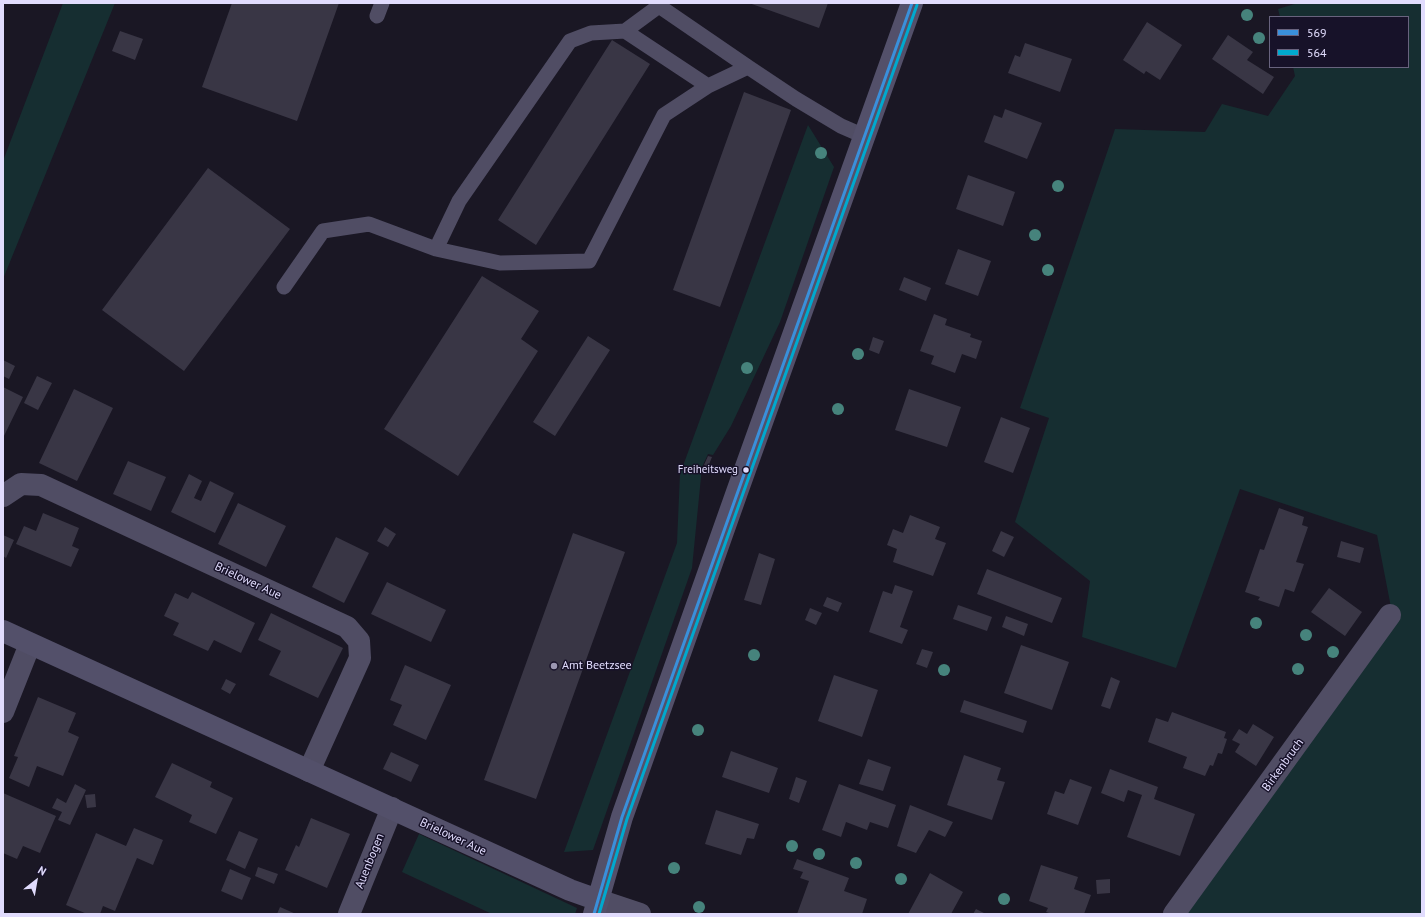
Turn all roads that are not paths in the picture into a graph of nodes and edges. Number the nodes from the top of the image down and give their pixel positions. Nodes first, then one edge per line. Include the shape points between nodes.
1 (912, 3) edge
2 (658, 4) edge
3 (626, 31) junction
4 (748, 67) junction
5 (708, 86) junction
6 (864, 136) junction
7 (436, 249) junction
8 (284, 287) dead end
9 (3, 496) edge
10 (1390, 616) dead end
11 (3, 631) edge
12 (30, 644) junction
13 (3, 712) edge
14 (309, 771) junction
15 (392, 808) junction
16 (596, 907) edge
17 (349, 914) edge
18 (640, 914) edge
19 (1174, 914) edge

1 - 6 main road
2 - 3 lane
2 - 4 lane
3 - 5 lane
3 - 7 lane via 591,33 570,42 459,201
4 - 5 lane
4 - 6 lane via 841,126
5 - 7 lane via 664,115 589,261 500,263
6 - 16 main road via 622,817
7 - 8 lane via 369,224 323,230
9 - 14 street, Brielower Aue via 20,484 41,485 347,627 359,641 360,658
10 - 19 street, Birkenbruch
11 - 12 main road, Brielower Aue
12 - 13 street
12 - 14 main road, Brielower Aue
14 - 15 main road, Brielower Aue
15 - 16 main road, Brielower Aue via 570,890
15 - 17 street, Auenbogen
16 - 18 street

